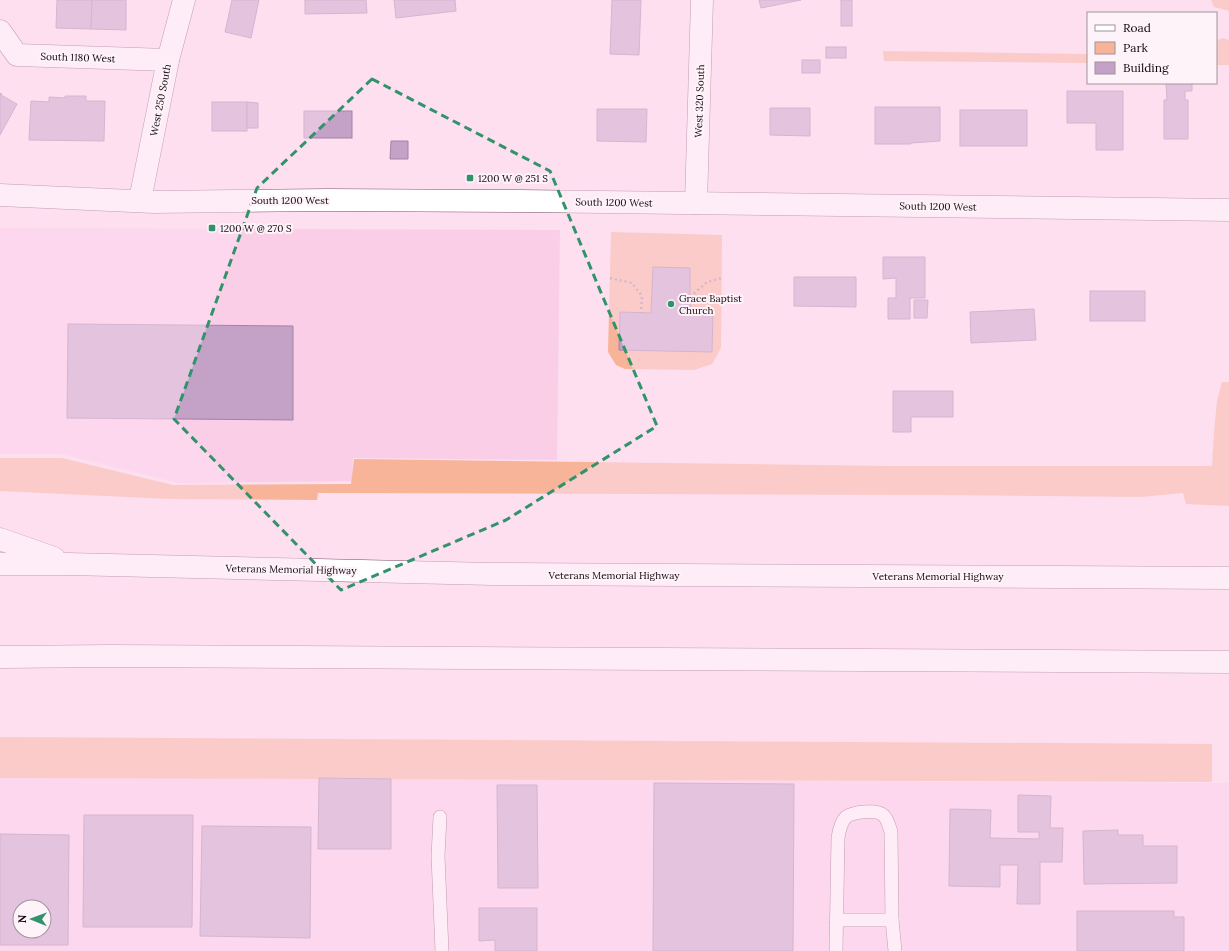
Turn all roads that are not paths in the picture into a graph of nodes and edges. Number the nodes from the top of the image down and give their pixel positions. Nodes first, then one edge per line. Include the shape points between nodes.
1 (184, 0) edge
2 (702, 0) edge
3 (0, 32) edge
4 (168, 60) junction
5 (0, 195) edge
6 (140, 200) junction
7 (696, 203) junction
8 (1229, 210) edge
9 (0, 539) edge
10 (0, 564) edge
11 (68, 564) junction
12 (1229, 578) edge
13 (110, 656) junction
14 (0, 657) edge
15 (1229, 662) edge
16 (0, 670) edge
17 (440, 817) dead end
18 (836, 920) junction
19 (892, 920) junction
20 (442, 951) edge
21 (836, 951) edge
22 (895, 951) edge

1 - 4 main road, West 250 South
2 - 7 main road, West 320 South
3 - 4 main road, South 1180 West via 17,55
4 - 6 main road, West 250 South
5 - 6 main road, South 1200 West
6 - 7 main road, South 1200 West
7 - 8 main road, South 1200 West
9 - 11 main road
10 - 11 main road, Veterans Memorial Highway
11 - 12 main road, Veterans Memorial Highway via 492,574
13 - 14 main road
13 - 15 main road
13 - 16 main road
17 - 20 lane via 438,856
18 - 19 lane
18 - 19 lane via 840,828 846,818 856,813 877,811 888,821 891,832
18 - 21 lane
19 - 22 lane

